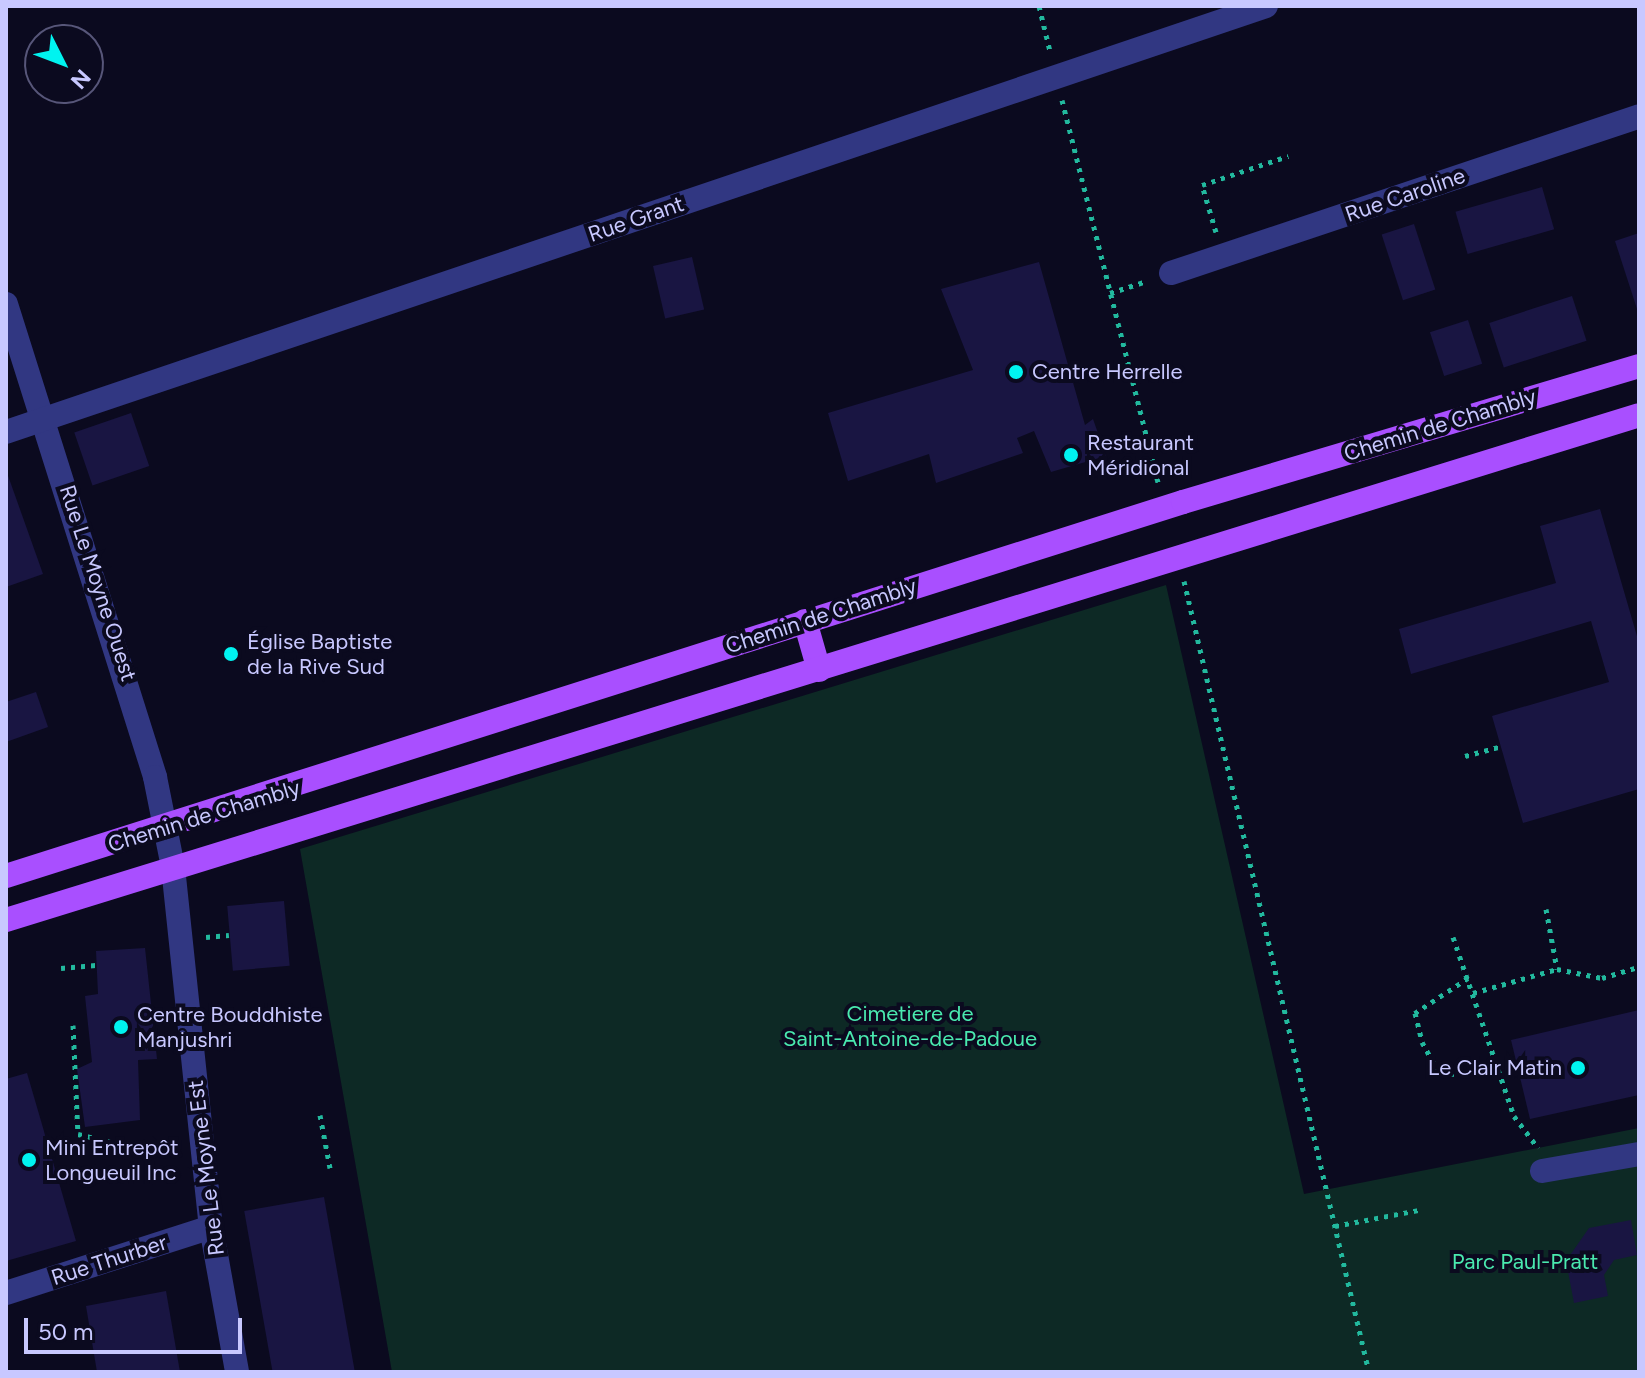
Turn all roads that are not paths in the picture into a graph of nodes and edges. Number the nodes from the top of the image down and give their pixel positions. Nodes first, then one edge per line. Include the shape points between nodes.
1 (1266, 6) edge
2 (1639, 116) edge
3 (1171, 273) road end
4 (6, 304) edge
5 (1639, 366) edge
6 (1639, 415) edge
7 (44, 419) junction
8 (6, 432) edge
9 (805, 621) junction
10 (819, 670) junction
11 (165, 828) junction
12 (173, 867) junction
13 (6, 876) edge
14 (6, 920) edge
15 (1639, 1154) edge
16 (1547, 1170) road end
17 (211, 1227) junction
18 (6, 1293) edge
19 (237, 1372) edge

1 - 7 street, Rue Grant
2 - 3 street, Rue Caroline
4 - 7 street, Rue Le Moyne Ouest
5 - 9 main road, Chemin de Chambly
6 - 10 main road, Chemin de Chambly
7 - 8 street, Rue Grant
7 - 11 street, Rue Le Moyne Ouest via 137,703
9 - 10 main road
9 - 11 main road, Chemin de Chambly
10 - 12 main road, Chemin de Chambly
11 - 12 street, Rue Le Moyne Ouest
11 - 13 main road, Chemin de Chambly
12 - 14 main road, Chemin de Chambly
12 - 17 street, Rue Le Moyne Est
15 - 16 street
17 - 18 street, Rue Thurber
17 - 19 street, Rue Le Moyne Est

